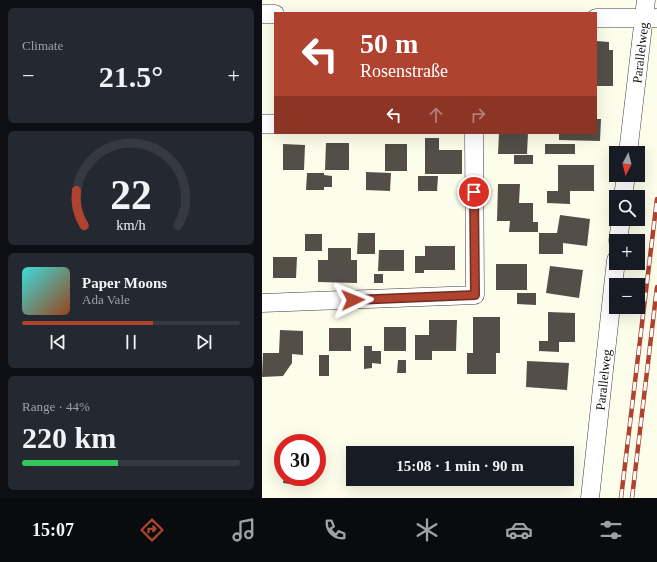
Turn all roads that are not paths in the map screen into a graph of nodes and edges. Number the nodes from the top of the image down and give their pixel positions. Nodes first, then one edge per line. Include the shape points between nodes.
1 (648, 12) edge
2 (262, 14) edge
3 (274, 14) edge
4 (597, 18) edge
5 (262, 124) edge
6 (274, 124) edge
7 (474, 134) edge
8 (629, 146) edge
9 (615, 270) edge
10 (262, 303) edge
11 (590, 498) edge

1 - 4 street
1 - 8 street, Parallelweg
2 - 3 street
5 - 6 street
7 - 10 street via 475,295
9 - 11 street, Parallelweg

